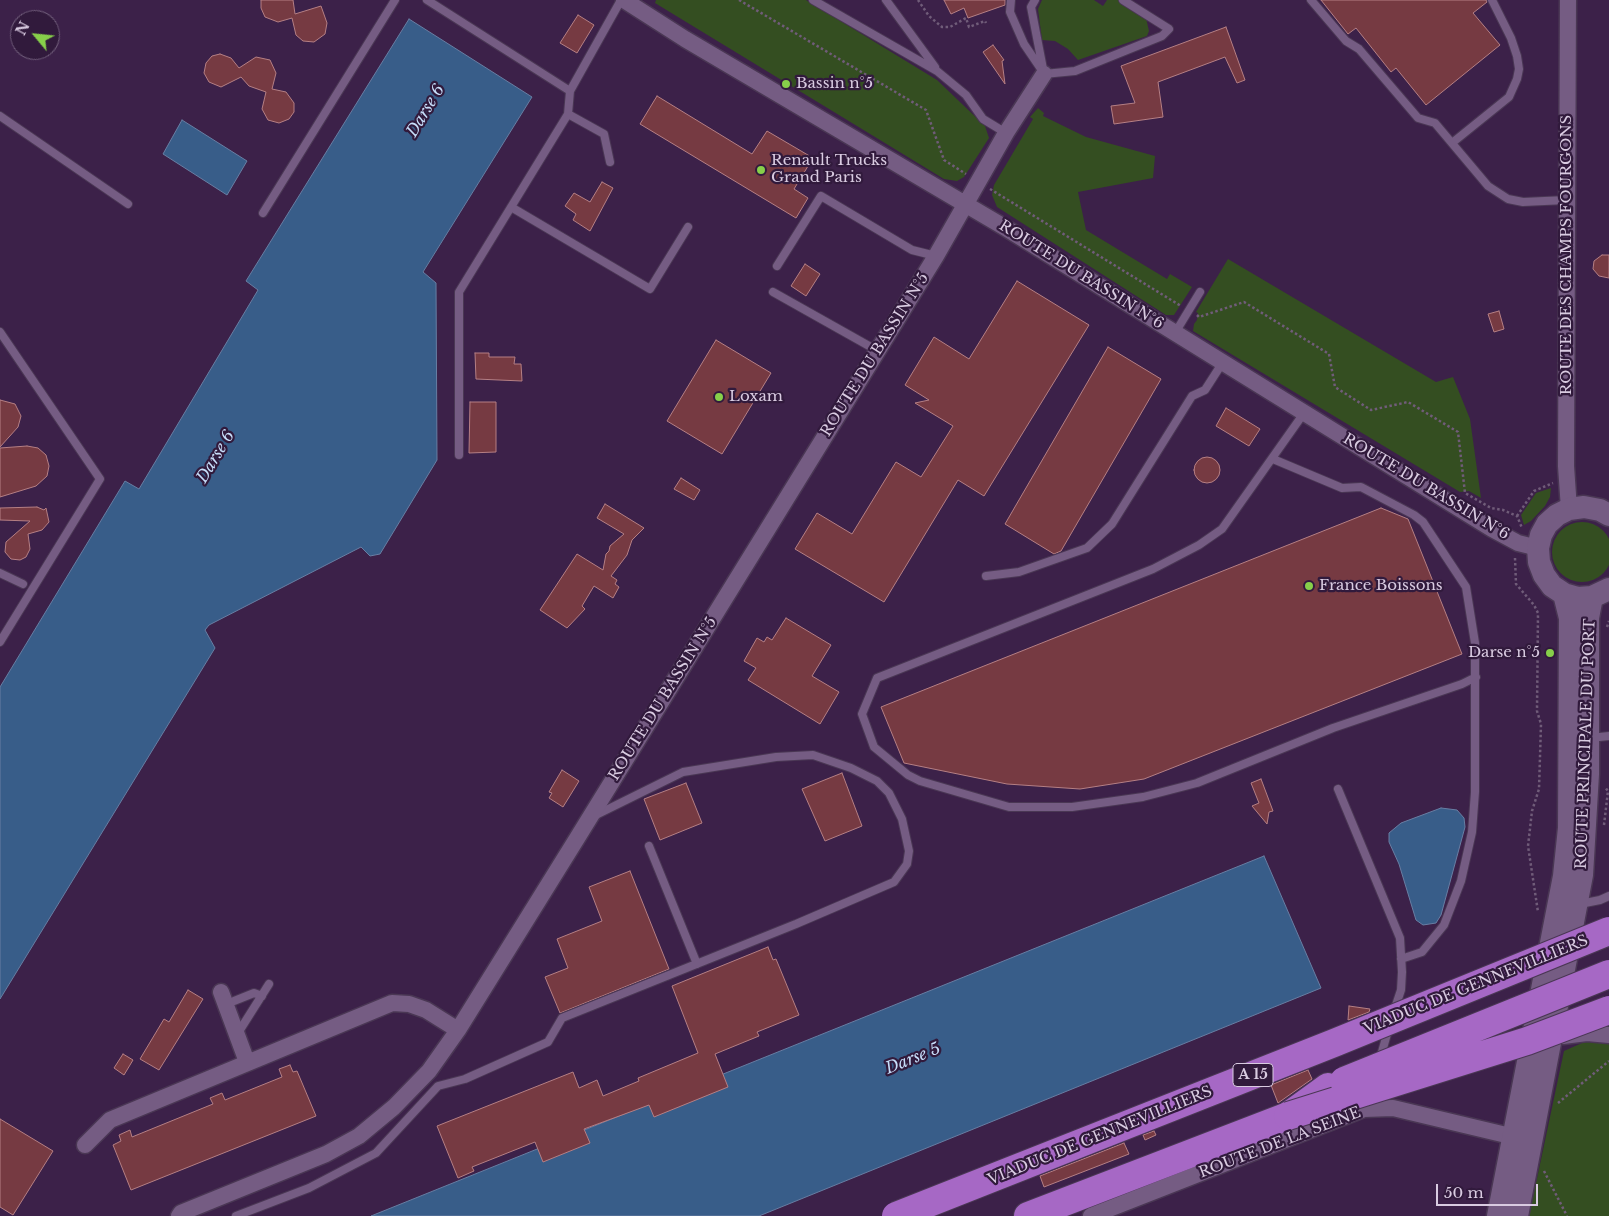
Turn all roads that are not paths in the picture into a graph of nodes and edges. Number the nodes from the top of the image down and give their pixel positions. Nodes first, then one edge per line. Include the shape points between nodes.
1 (394, 0) edge
2 (427, 0) edge
3 (623, 0) edge
4 (813, 0) edge
5 (886, 0) edge
6 (1011, 0) edge
7 (1035, 0) edge
8 (1124, 0) edge
9 (1311, 0) edge
10 (1492, 0) edge
11 (1568, 0) edge
12 (937, 71) junction
13 (1044, 74) junction
14 (570, 90) junction
15 (568, 114) junction
16 (0, 116) edge
17 (1006, 133) junction
18 (1452, 143) junction
19 (610, 162) dead end
20 (1566, 200) junction
21 (128, 204) dead end
22 (964, 204) junction
23 (511, 207) junction
24 (263, 213) dead end
25 (688, 227) dead end
26 (936, 256) junction
27 (777, 266) dead end
28 (773, 292) dead end
29 (1200, 292) dead end
30 (0, 332) edge
31 (1175, 333) junction
32 (878, 351) junction
33 (1223, 362) junction
34 (1304, 412) junction
35 (459, 454) dead end
36 (1273, 459) junction
37 (1568, 500) junction
38 (1609, 516) edge
39 (1538, 548) junction
40 (0, 572) edge
41 (986, 576) dead end
42 (23, 584) dead end
43 (1600, 593) edge
44 (1564, 594) junction
45 (0, 642) edge
46 (1476, 677) junction
47 (1598, 737) edge
48 (1338, 789) dead end
49 (589, 818) junction
50 (649, 846) dead end
51 (1609, 896) edge
52 (1578, 904) junction
53 (1609, 931) edge
54 (1401, 960) junction
55 (697, 964) junction
56 (1609, 974) edge
57 (269, 984) dead end
58 (262, 996) junction
59 (228, 997) joint
60 (1609, 1010) edge
61 (458, 1030) junction
62 (237, 1035) junction
63 (1609, 1035) edge
64 (1551, 1038) junction
65 (247, 1062) junction
66 (1364, 1109) junction
67 (1288, 1116) junction
68 (1523, 1139) junction
69 (85, 1145) dead end
70 (179, 1216) edge
71 (236, 1216) edge
72 (896, 1216) edge
73 (1028, 1216) edge
74 (1091, 1216) edge
75 (1498, 1216) edge
76 (1517, 1216) edge

1 - 24 lane
2 - 14 lane
3 - 14 lane
3 - 22 street, ROUTE DU BASSIN N°6
4 - 12 lane
5 - 12 lane
6 - 13 lane via 1010,12 1024,44
7 - 13 lane via 1031,7
8 - 13 lane via 1169,29 1162,36 1074,71
9 - 18 lane via 1346,41 1359,48 1418,118 1436,122
10 - 18 lane via 1517,56 1517,79 1508,97
11 - 20 street, ROUTE DES CHAMPS FOURGONS
12 - 17 lane via 966,95 983,119
13 - 17 street, ROUTE DU BASSIN N°5
14 - 15 lane
15 - 19 lane via 604,134
15 - 23 lane
16 - 21 lane
17 - 22 street, ROUTE DU BASSIN N°5
18 - 20 lane via 1480,179 1508,198 1524,202
20 - 37 street, ROUTE DES CHAMPS FOURGONS
22 - 26 street, ROUTE DU BASSIN N°5
22 - 31 street, ROUTE DU BASSIN N°6
23 - 25 lane via 650,289
23 - 35 lane via 459,292
26 - 27 lane via 912,250 821,196
26 - 32 street, ROUTE DU BASSIN N°5
28 - 32 lane
29 - 31 lane
30 - 45 lane via 100,479
31 - 33 street, ROUTE DU BASSIN N°6
32 - 49 street, ROUTE DU BASSIN N°5
33 - 34 street, ROUTE DU BASSIN N°6
33 - 41 lane via 1205,390 1192,396 1112,524 1087,548 1019,572
34 - 36 lane
34 - 39 street, ROUTE DU BASSIN N°6 via 1492,529 1518,543
36 - 46 lane via 1342,488 1361,487 1423,522 1466,587 1475,643
36 - 46 lane via 1222,529 1199,545 1153,569 877,678 862,714 874,747 920,781 1009,807 1072,807 1143,797 1197,782 1332,728
37 - 38 main road
37 - 39 main road via 1547,524
39 - 44 main road via 1538,562 1544,575
40 - 42 lane
43 - 44 main road via 1578,598
43 - 47 main road, ROUTE PRINCIPALE DU PORT via 1588,618
44 - 68 main road, ROUTE PRINCIPALE DU PORT via 1570,618 1569,819 1564,876
46 - 54 lane via 1475,792 1472,832 1461,881 1437,936 1422,952
47 - 52 main road, ROUTE PRINCIPALE DU PORT
48 - 54 lane via 1400,938
49 - 55 lane via 683,772 776,757 813,755 877,781 889,793 902,818 909,851 907,864 894,882
49 - 61 street, ROUTE DU BASSIN N°5
50 - 55 lane
51 - 52 lane
52 - 64 main road, ROUTE PRINCIPALE DU PORT
53 - 72 highway, VIADUC DE GENNEVILLIERS / A 15, bridge via 1334,1044
54 - 66 lane via 1401,990
55 - 71 lane via 562,1018 548,1042 465,1079 438,1086 376,1154 309,1188
56 - 67 highway, bridge via 1328,1087
57 - 58 lane
58 - 59 lane via 254,993
58 - 62 lane
59 - 62 street
60 - 67 highway, bridge via 1527,1041
61 - 65 street via 426,1010 392,1003
61 - 70 street, ROUTE DU BASSIN N°5 via 429,1071 394,1107 359,1136 326,1154
62 - 65 street
63 - 64 street
64 - 68 main road, ROUTE PRINCIPALE DU PORT
65 - 69 street via 110,1120
66 - 68 street, ROUTE DE LA SEINE via 1393,1108
66 - 74 street, ROUTE DE LA SEINE
67 - 73 highway
68 - 75 main road, ROUTE PRINCIPALE DU PORT
68 - 76 main road, ROUTE PRINCIPALE DU PORT

